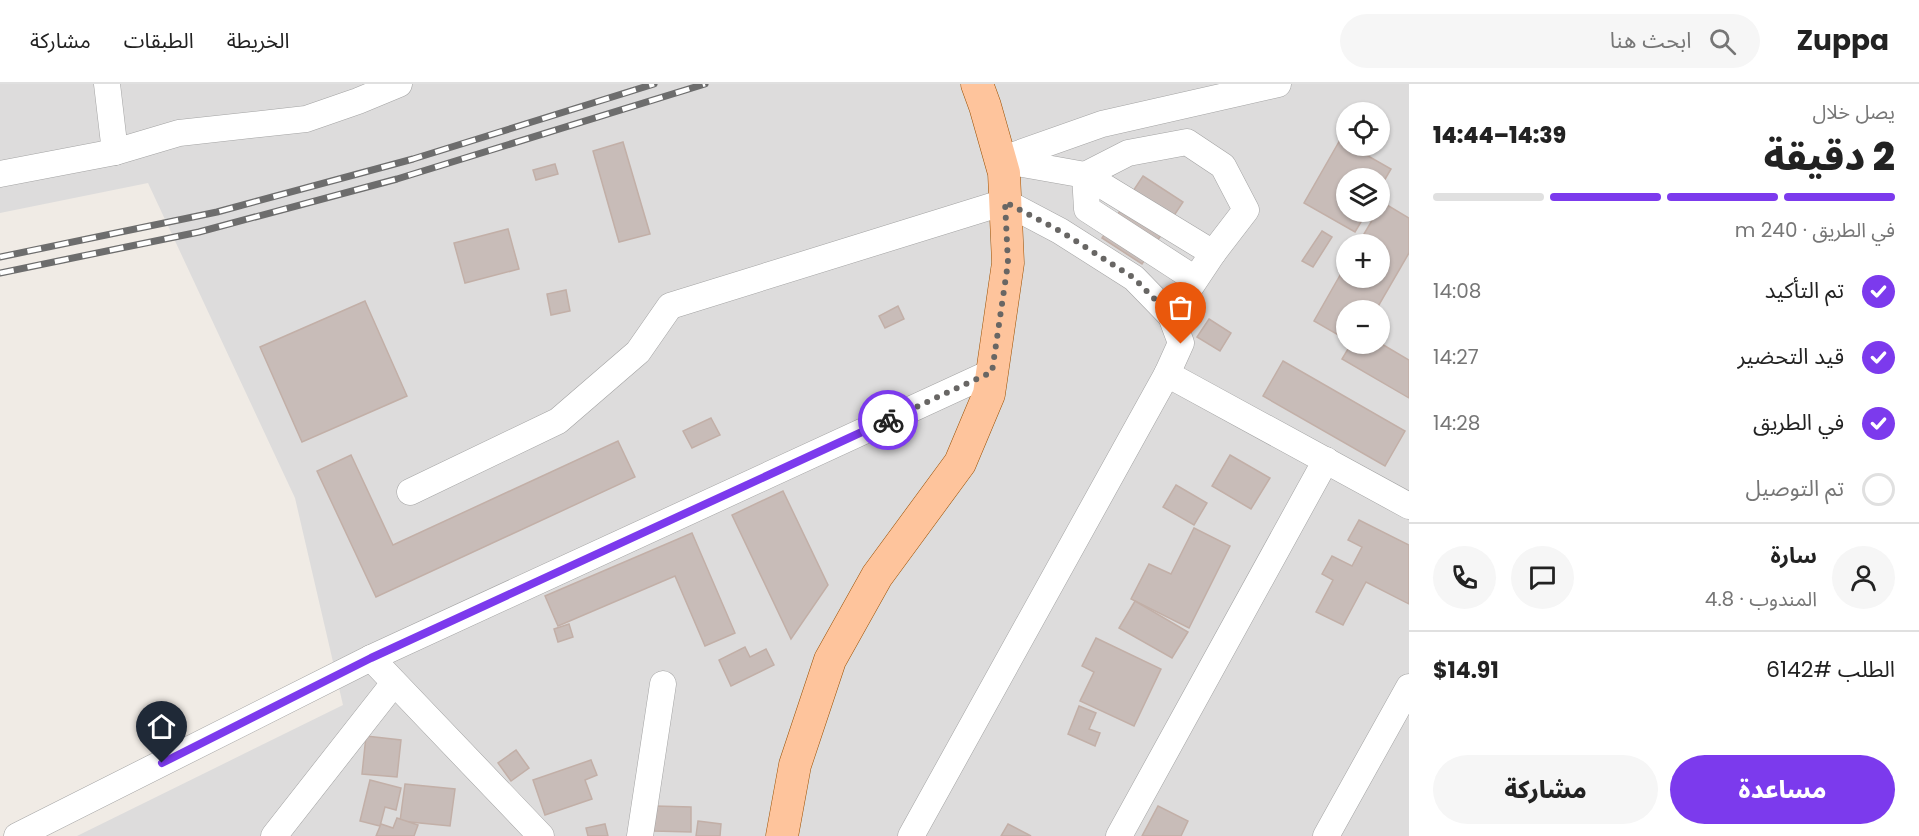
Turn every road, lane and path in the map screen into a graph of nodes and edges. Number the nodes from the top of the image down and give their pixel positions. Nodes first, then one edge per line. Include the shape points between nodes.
1 (106, 84) edge
2 (399, 84) edge
3 (977, 84) edge
4 (1278, 84) edge
5 (115, 152) junction
6 (1000, 160) junction
7 (0, 174) edge
8 (1086, 175) junction
9 (1005, 202) junction
10 (1213, 253) junction
11 (1195, 279) junction
12 (1171, 316) junction
13 (992, 372) junction
14 (1167, 374) junction
15 (1326, 460) junction
16 (410, 492) dead end
17 (1409, 506) edge
18 (371, 658) junction
19 (394, 682) junction
20 (663, 684) dead end
21 (1409, 687) edge
22 (284, 834) edge
23 (17, 836) edge
24 (541, 836) edge
25 (640, 836) edge
26 (782, 836) edge
27 (911, 836) edge
28 (1119, 836) edge
29 (1326, 836) edge

1 - 5 street
2 - 5 street via 306,119 179,133
3 - 6 main road
4 - 6 street via 1102,124
5 - 7 street
6 - 8 street
6 - 9 main road
8 - 10 street
8 - 10 street via 1128,153 1186,142 1222,166 1246,210
8 - 11 street via 1087,209
9 - 12 street via 1134,278
9 - 13 main road via 1008,263
9 - 16 street via 670,306 638,352 558,421
10 - 11 street
11 - 12 street
12 - 14 street via 1181,344
13 - 18 street
13 - 26 main road via 988,394 960,463 877,576 830,660 795,765
14 - 15 street
14 - 27 street
15 - 17 street
15 - 28 street
18 - 19 street
18 - 23 street
19 - 22 street
19 - 24 street
20 - 25 street
21 - 29 street

